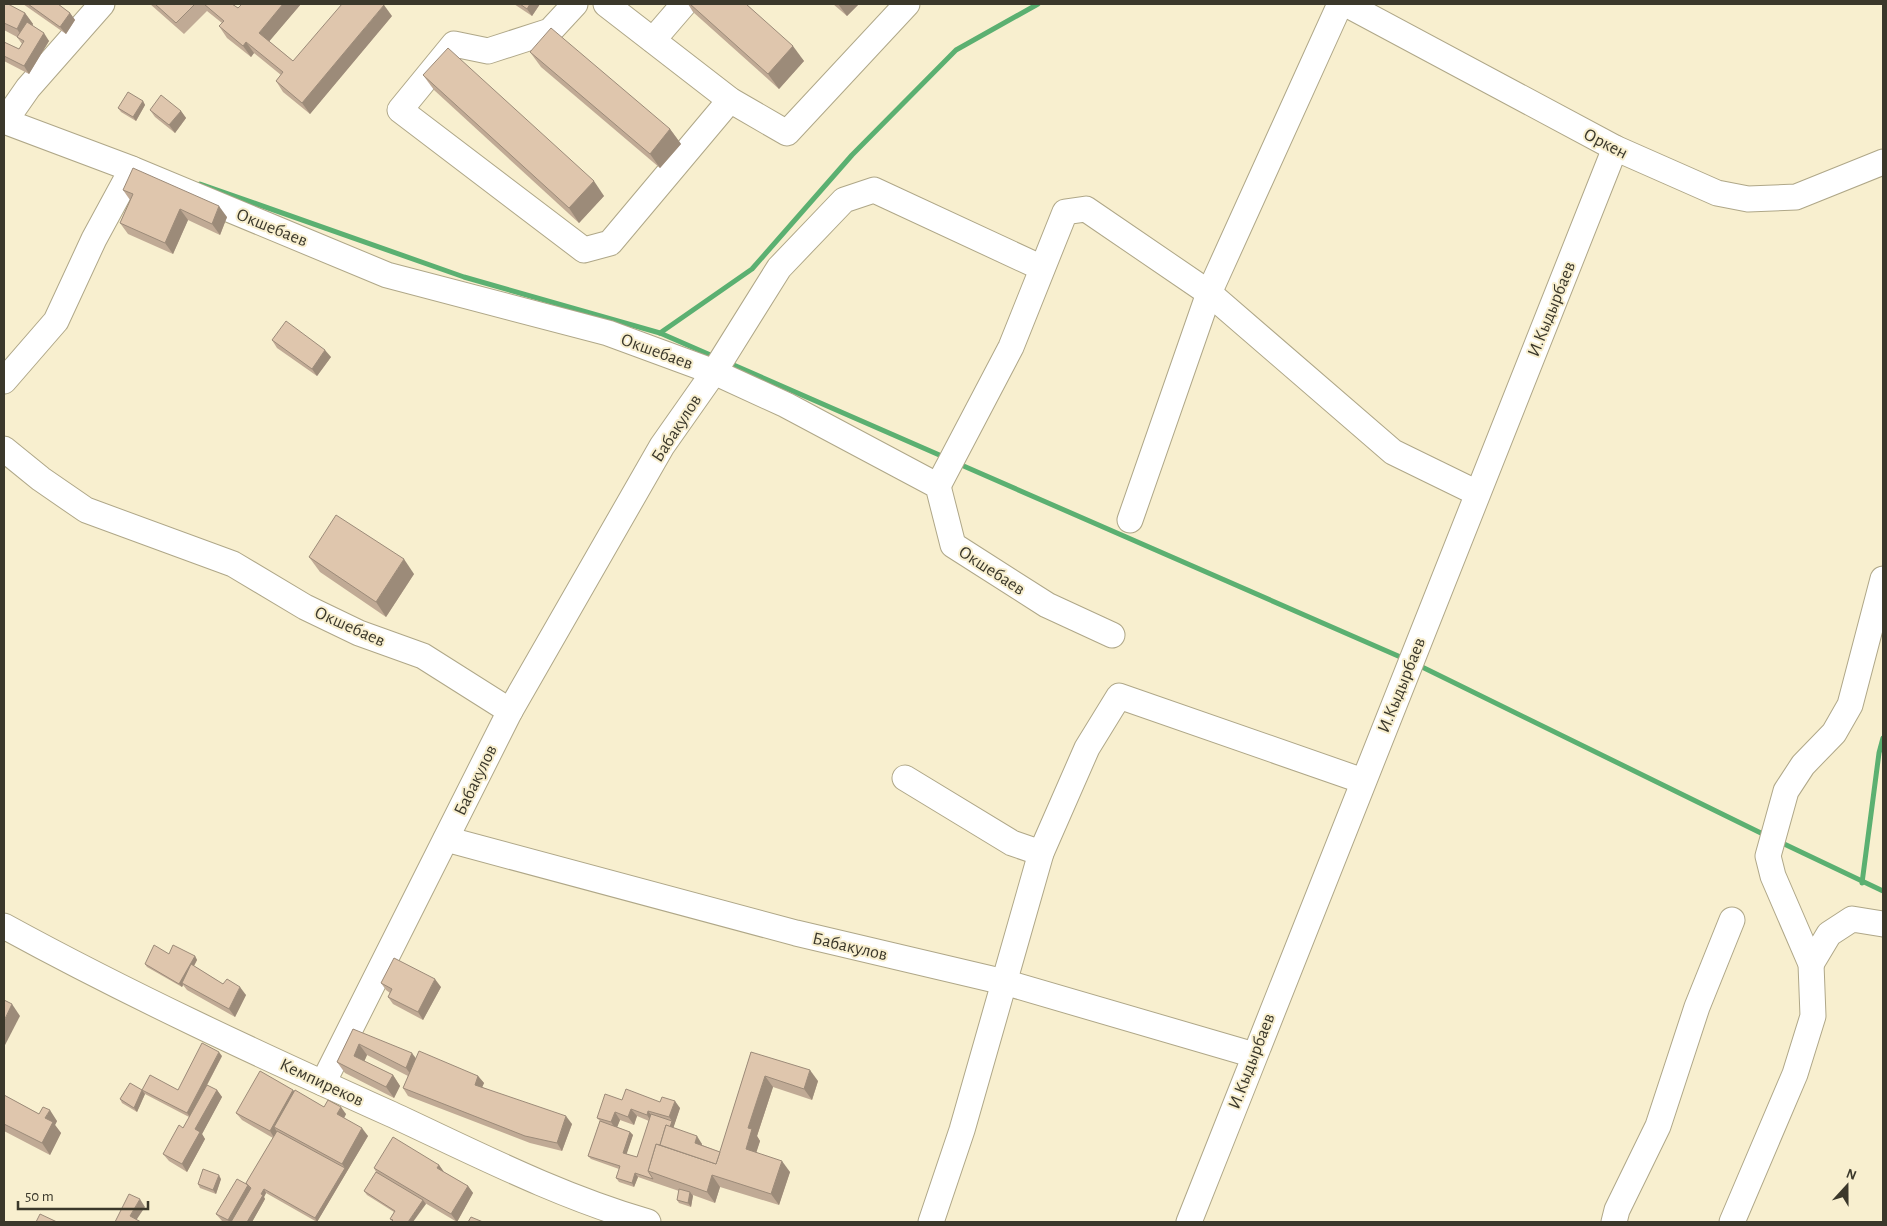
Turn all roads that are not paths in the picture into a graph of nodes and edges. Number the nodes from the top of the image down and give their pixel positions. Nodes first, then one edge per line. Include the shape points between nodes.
1 (102, 4) edge
2 (575, 4) edge
3 (606, 4) edge
4 (684, 4) edge
5 (907, 4) edge
6 (1350, 5) edge
7 (653, 40) junction
8 (730, 100) junction
9 (4, 121) edge
10 (1615, 148) junction
11 (1883, 162) edge
12 (132, 169) junction
13 (1042, 268) junction
14 (1209, 293) junction
15 (714, 372) junction
16 (4, 381) edge
17 (4, 449) edge
18 (938, 486) junction
19 (1477, 494) junction
20 (1130, 520) dead end
21 (1883, 578) edge
22 (1112, 635) dead end
23 (510, 711) junction
24 (905, 778) dead end
25 (1363, 781) junction
26 (446, 840) junction
27 (1041, 853) junction
28 (1732, 920) dead end
29 (1883, 924) edge
30 (4, 926) edge
31 (1811, 964) junction
32 (1004, 982) junction
33 (1254, 1055) junction
34 (323, 1083) junction
35 (596, 1215) edge
36 (648, 1222) edge
37 (931, 1222) edge
38 (1189, 1222) edge
39 (1614, 1222) edge
40 (1732, 1222) edge

1 - 9 street via 28,88
2 - 8 street via 550,31 488,51 454,44 400,110 584,250 610,243
3 - 7 street
4 - 7 street
5 - 8 street via 787,133
6 - 10 street, Оркен
6 - 14 street
7 - 8 street
9 - 12 street, Окшебаев
10 - 11 street, Оркен via 1717,193 1748,198 1796,197
10 - 19 street, И.Кыдырбаев
12 - 15 street, Окшебаев via 387,275 608,333
12 - 16 street via 94,238 56,321
13 - 14 street via 1066,212 1086,209
13 - 15 street, Бабакулов via 874,190 844,200 779,268
13 - 18 street via 1012,347
14 - 19 street via 1393,452
14 - 20 street
15 - 18 street, Окшебаев via 786,405
15 - 23 street, Бабакулов via 662,446
17 - 23 street, Окшебаев via 86,510 233,564 306,607 359,633 423,656
18 - 22 street, Окшебаев via 953,545 1047,605
19 - 25 street, И.Кыдырбаев
21 - 31 street via 1850,705 1834,733 1803,765 1786,791 1768,856
23 - 26 street, Бабакулов
24 - 27 street via 1012,843
25 - 27 street via 1119,696 1087,748
25 - 33 street, И.Кыдырбаев
26 - 32 street, Бабакулов via 796,933
26 - 34 street, Бабакулов
27 - 32 street
28 - 39 street via 1697,1006 1658,1126
29 - 31 street via 1852,919 1829,934
30 - 34 street, Кемпиреков via 79,967
31 - 40 street via 1813,1016 1795,1074
32 - 33 street, Бабакулов
32 - 37 street via 962,1130
33 - 38 street, И.Кыдырбаев
34 - 35 street, Кемпиреков
35 - 36 street, Кемпиреков

